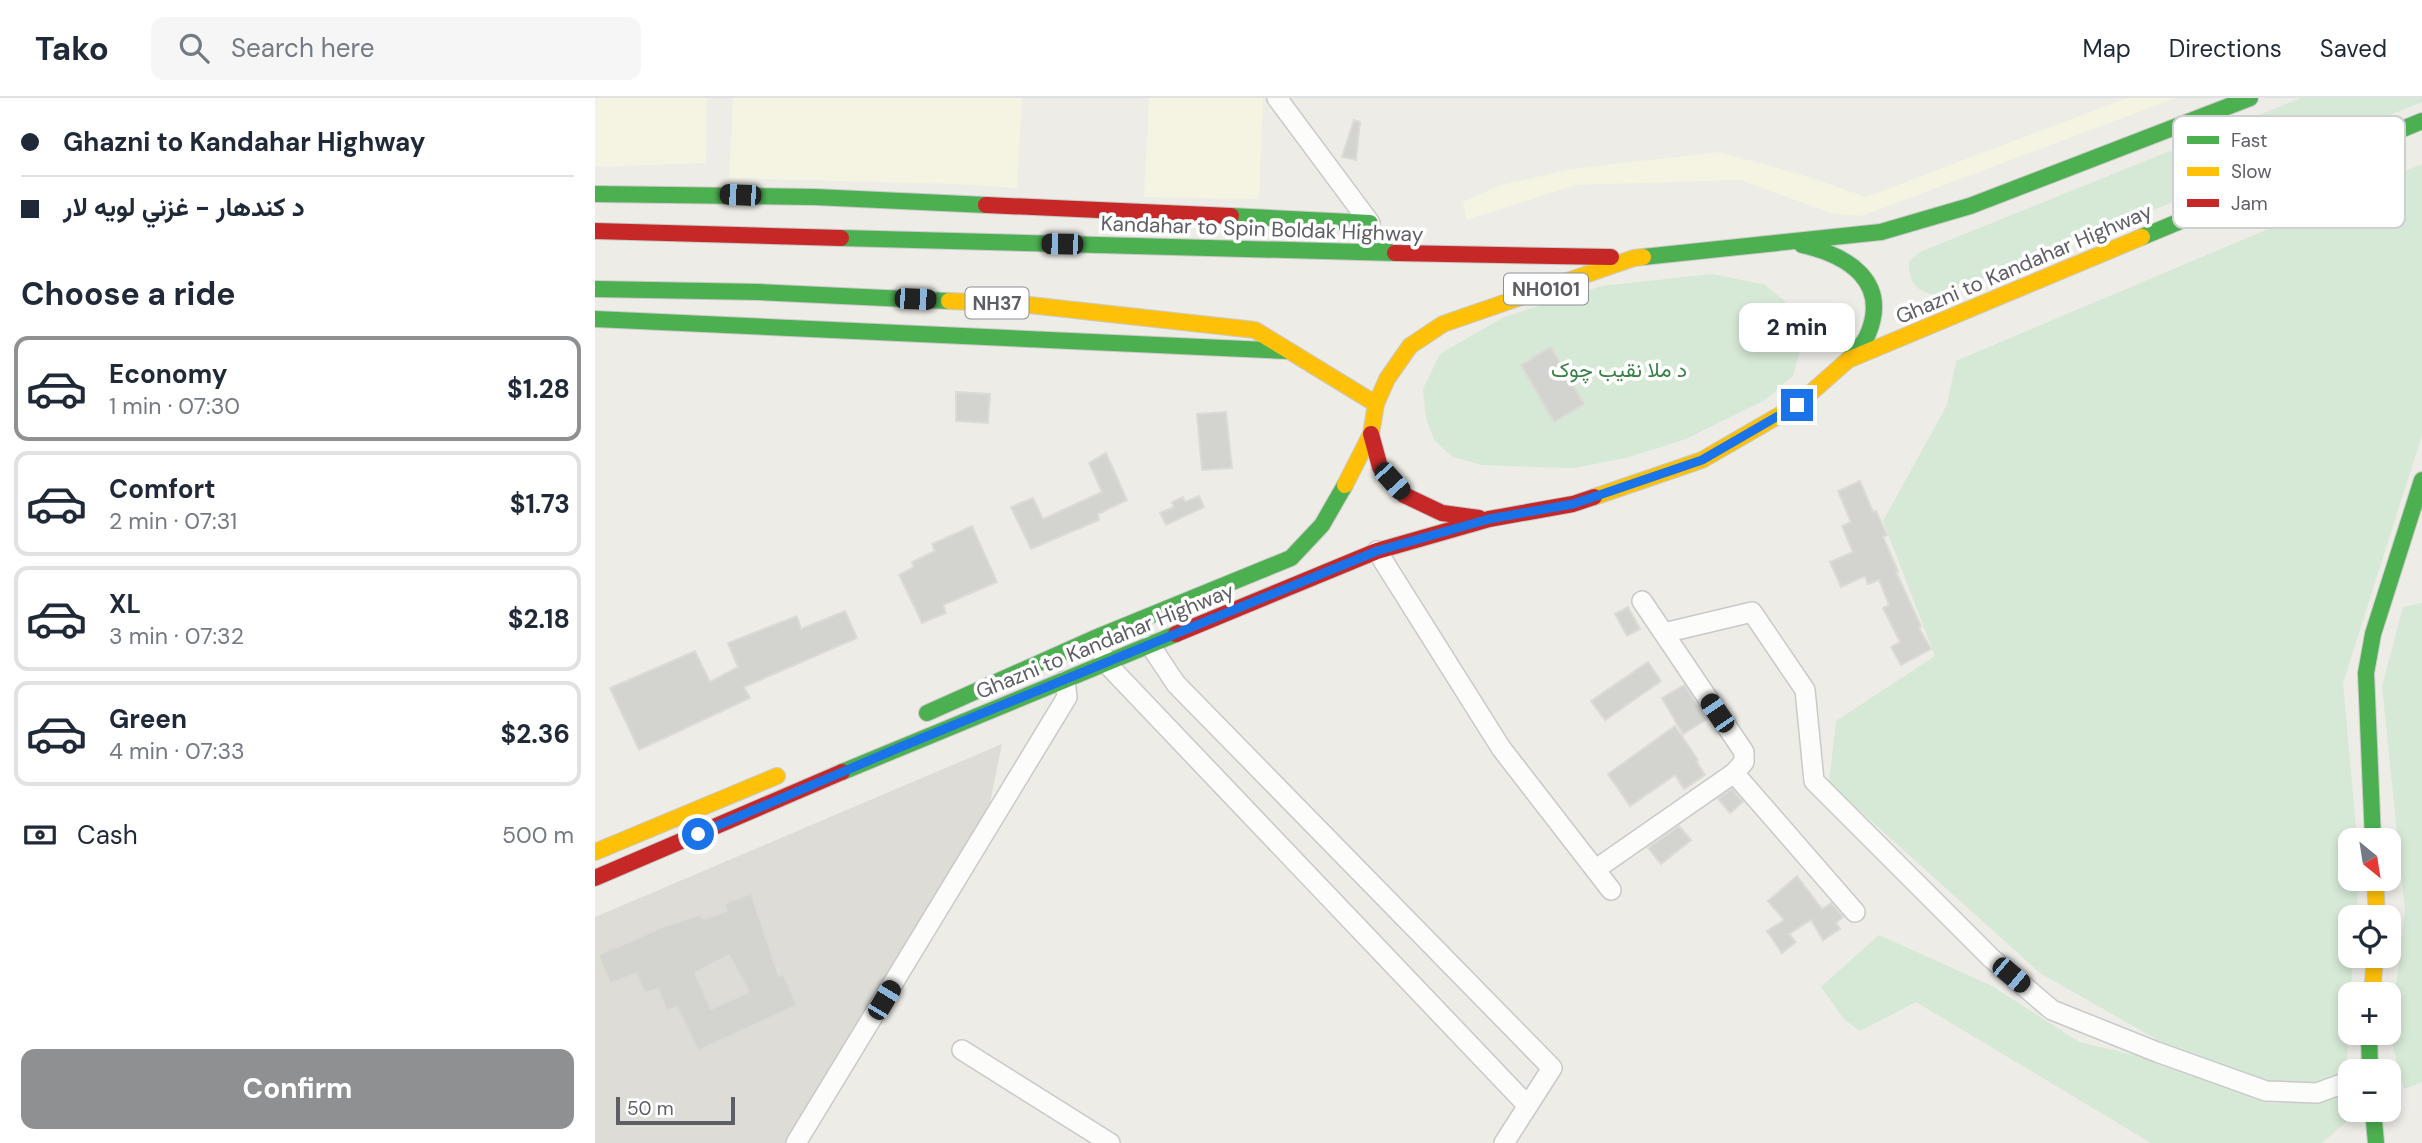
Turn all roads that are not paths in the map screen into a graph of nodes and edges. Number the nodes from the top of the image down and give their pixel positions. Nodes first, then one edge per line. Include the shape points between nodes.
1 (1277, 98) edge
2 (2250, 98) edge
3 (2204, 116) edge
4 (2422, 121) edge
5 (2173, 128) edge
6 (2405, 128) edge
7 (595, 194) edge
8 (1370, 223) junction
9 (2173, 225) edge
10 (595, 231) edge
11 (1786, 242) junction
12 (1391, 253) junction
13 (1634, 258) junction
14 (595, 289) edge
15 (595, 319) edge
16 (1288, 351) junction
17 (1848, 360) junction
18 (1376, 404) junction
19 (1371, 434) junction
20 (2422, 480) edge
21 (1489, 519) junction
22 (1377, 551) junction
23 (1642, 601) dead end
24 (1664, 634) junction
25 (1095, 638) junction
26 (1150, 645) junction
27 (1107, 664) junction
28 (1065, 681) junction
29 (913, 719) dead end
30 (786, 772) dead end
31 (1734, 773) junction
32 (2373, 828) edge
33 (595, 852) edge
34 (1596, 869) junction
35 (595, 878) edge
36 (1611, 890) dead end
37 (1854, 912) dead end
38 (962, 1049) dead end
39 (2338, 1085) edge
40 (1527, 1105) junction
41 (2374, 1122) edge
42 (796, 1143) edge
43 (1109, 1143) edge
44 (1504, 1143) edge
45 (2376, 1143) edge

1 - 8 street
2 - 3 main road, Ghazni to Kandahar Highway / NH0101
4 - 6 main road, Ghazni to Kandahar Highway / NH0101
5 - 11 main road, Ghazni to Kandahar Highway / NH0101 via 1971,206 1881,232
7 - 8 main road via 815,197
8 - 12 main road via 1369,240
9 - 17 main road, Ghazni to Kandahar Highway / NH0101
10 - 12 main road, Kandahar to Spin Boldak Highway
11 - 13 main road, Ghazni to Kandahar Highway / NH0101
11 - 17 main road, Ghazni to Kandahar Highway / NH0101 via 1823,248 1851,262 1867,280 1875,305 1868,335
12 - 13 main road, Kandahar to Spin Boldak Highway
13 - 18 main road, Ghazni to Kandahar Highway / NH0101 via 1443,324 1410,346
14 - 16 main road, NH37 via 1020,304 1255,330
15 - 16 main road
16 - 18 main road, NH37
17 - 21 main road, NH0101 via 1797,405 1702,460 1573,504
18 - 19 main road, Ghazni to Kandahar Highway / NH0101
19 - 21 main road, Ghazni to Kandahar Highway / NH0101 via 1380,467 1404,495 1442,513
19 - 25 main road, Ghazni to Kandahar Highway / NH0101 via 1322,525 1291,558
20 - 32 main road via 2372,634 2366,673
21 - 22 main road, Ghazni to Kandahar Highway / NH0101
22 - 26 main road, Ghazni to Kandahar Highway / NH0101
22 - 34 street via 1501,748
23 - 24 street
24 - 31 street via 1744,752 1744,762
24 - 39 street via 1752,611 1805,690 1814,781 1991,958 2052,1010 2266,1091 2316,1093
25 - 27 street
25 - 29 main road, Ghazni to Kandahar Highway / NH0101
26 - 27 main road, Ghazni to Kandahar Highway / NH0101
26 - 40 street via 1176,684 1552,1068
27 - 28 main road, Ghazni to Kandahar Highway / NH0101
27 - 40 street
28 - 35 main road, Ghazni to Kandahar Highway / NH0101
28 - 42 street via 1067,697
30 - 33 main road
31 - 34 street
31 - 37 street
34 - 36 street
38 - 43 street
40 - 44 street
41 - 45 main road

